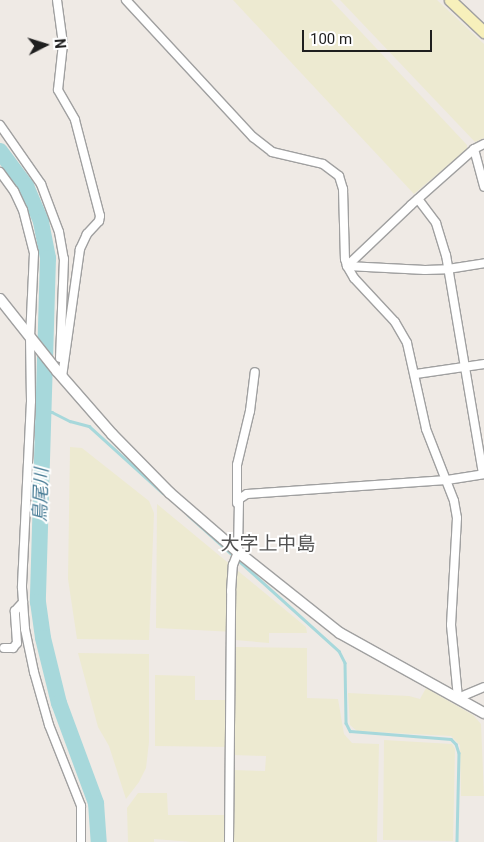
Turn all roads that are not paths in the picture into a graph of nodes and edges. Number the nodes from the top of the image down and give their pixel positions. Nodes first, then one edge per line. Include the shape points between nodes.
1 (126, 0) edge
2 (450, 0) edge
3 (54, 1) edge
4 (484, 32) edge
5 (0, 124) edge
6 (484, 144) edge
7 (474, 149) junction
8 (0, 172) edge
9 (484, 187) edge
10 (418, 199) junction
11 (484, 263) edge
12 (347, 266) junction
13 (448, 269) junction
14 (0, 298) edge
15 (32, 341) junction
16 (484, 364) edge
17 (465, 367) junction
18 (255, 372) dead end
19 (416, 374) junction
20 (60, 375) junction
21 (483, 474) edge
22 (447, 480) junction
23 (237, 504) junction
24 (238, 552) junction
25 (22, 602) junction
26 (4, 648) dead end
27 (484, 687) edge
28 (458, 698) junction
29 (484, 713) edge
30 (81, 842) edge
31 (229, 842) edge

1 - 12 street via 253,137 278,155 323,164 334,171 343,190
2 - 4 main road
3 - 20 street via 63,44 58,90 75,120 100,216 80,249
5 - 20 street via 41,184 59,232 64,270
6 - 7 street
7 - 9 street
7 - 10 street
8 - 15 street via 18,198 33,245
10 - 12 street
10 - 13 street via 432,215 439,230
11 - 13 street
12 - 13 street
12 - 19 street via 400,329
13 - 17 street
14 - 15 street
15 - 20 street
15 - 25 street
16 - 17 street
17 - 19 street
17 - 21 street
18 - 23 street via 252,404 237,465
19 - 22 street via 426,429
20 - 24 street via 170,493
21 - 22 street
22 - 23 street via 247,494
22 - 28 street via 457,518 451,624
23 - 24 street
24 - 28 street via 340,633
24 - 31 street via 233,565 231,591
25 - 26 street via 15,611 17,643 13,648
25 - 30 street via 34,672 49,725 80,806
27 - 28 street
28 - 29 street

